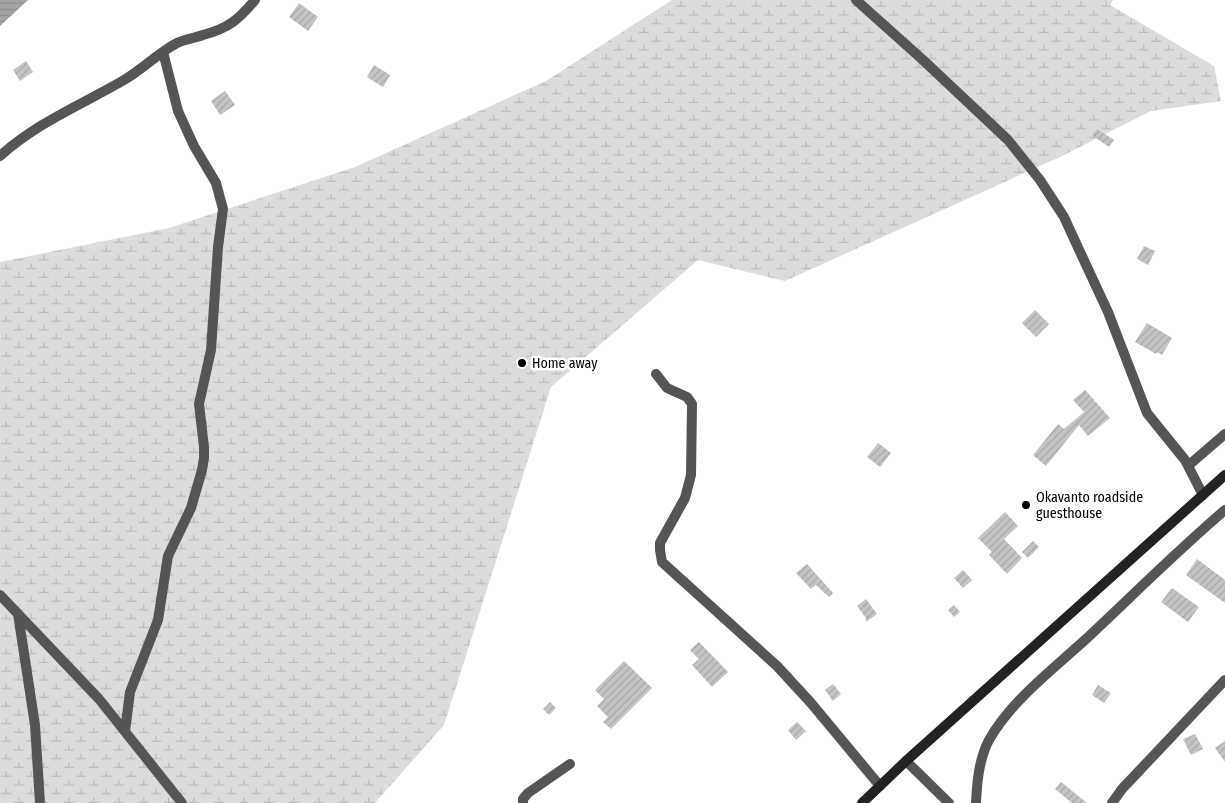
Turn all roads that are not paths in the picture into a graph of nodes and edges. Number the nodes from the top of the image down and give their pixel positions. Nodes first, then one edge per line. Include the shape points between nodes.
1 (255, 0) edge
2 (856, 0) edge
3 (163, 52) junction
4 (0, 156) edge
5 (656, 374) dead end
6 (1225, 434) edge
7 (1189, 466) junction
8 (1225, 475) edge
9 (1203, 495) junction
10 (1225, 510) edge
11 (0, 595) edge
12 (18, 614) junction
13 (1225, 680) edge
14 (125, 731) junction
15 (906, 761) junction
16 (570, 764) dead end
17 (880, 786) junction
18 (40, 803) edge
19 (182, 803) edge
20 (523, 803) edge
21 (862, 803) edge
22 (948, 803) edge
23 (976, 803) edge
24 (1112, 803) edge

1 - 3 street via 229,26 179,42
2 - 7 street via 1008,140 1040,180 1064,217 1108,312 1147,413
3 - 4 street via 125,80 34,129
3 - 14 street via 178,112 216,183 224,209 210,350 199,404 204,458 191,508 168,556 158,620 130,692
5 - 17 street via 667,388 690,399 692,412 689,486 660,543 662,562 777,666
6 - 7 street
7 - 9 street
8 - 9 main road
9 - 15 main road
10 - 23 street via 1021,699 989,742 982,758
11 - 12 street
12 - 14 street via 100,699
12 - 18 street via 35,725
13 - 24 street
14 - 19 street
15 - 17 main road
15 - 22 street
16 - 20 street via 528,793
17 - 21 main road

